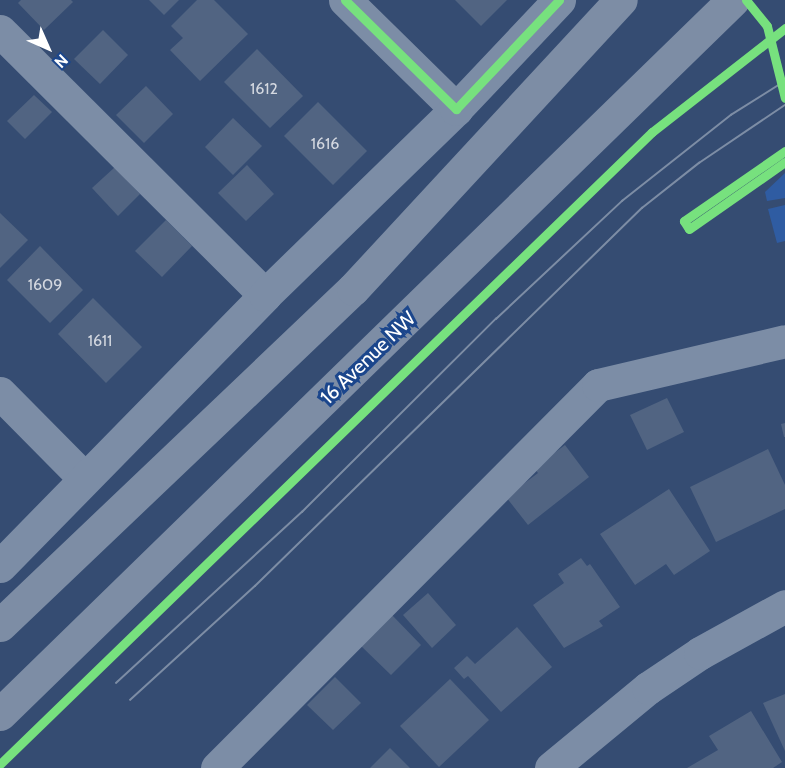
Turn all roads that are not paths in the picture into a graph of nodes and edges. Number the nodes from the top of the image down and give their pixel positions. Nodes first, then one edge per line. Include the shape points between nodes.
1 (345, 0) edge
2 (559, 0) edge
3 (621, 0) edge
4 (733, 0) edge
5 (0, 31) edge
6 (456, 109) junction
7 (265, 295) junction
8 (785, 341) edge
9 (0, 393) edge
10 (84, 478) junction
11 (0, 566) edge
12 (785, 606) edge
13 (0, 625) edge
14 (0, 714) edge
15 (217, 768) edge
16 (551, 768) edge

1 - 6 street
2 - 6 street
3 - 13 highway via 353,289
4 - 14 highway, 16 Avenue NW
5 - 7 street
6 - 7 street
7 - 10 street
8 - 15 street via 598,385
9 - 10 street
10 - 11 street
12 - 16 street via 700,652 648,688

